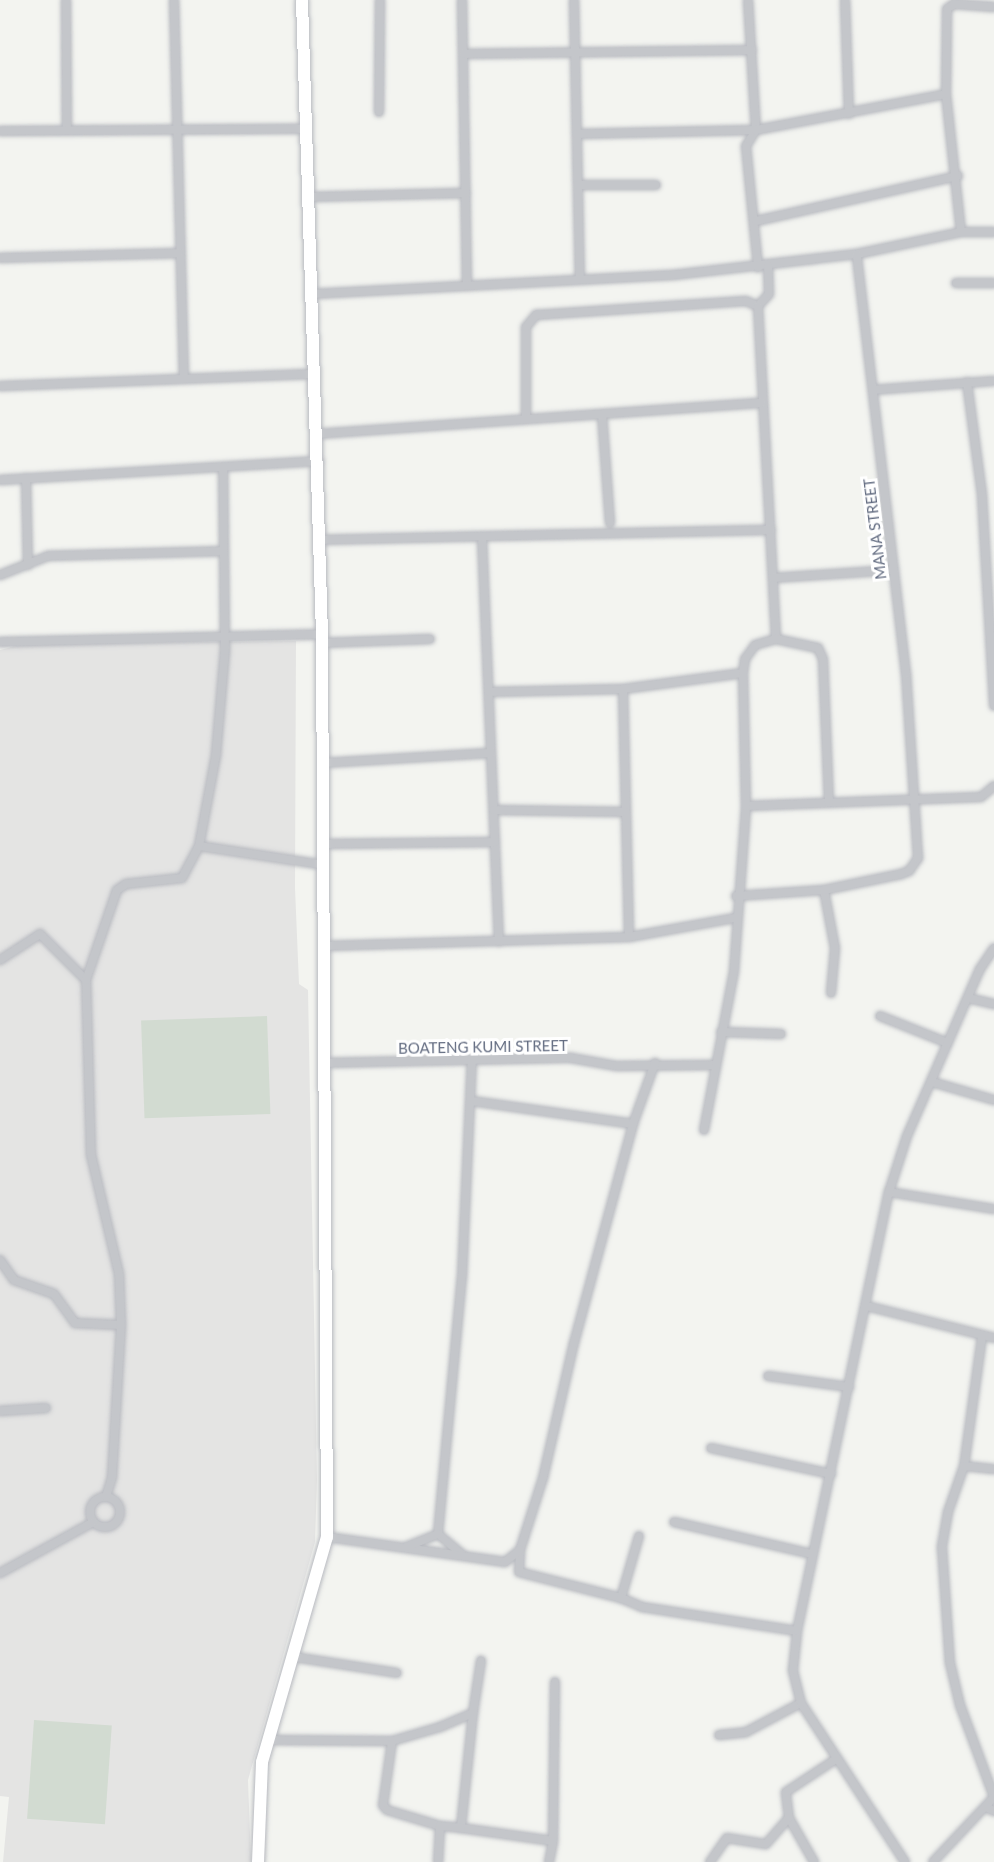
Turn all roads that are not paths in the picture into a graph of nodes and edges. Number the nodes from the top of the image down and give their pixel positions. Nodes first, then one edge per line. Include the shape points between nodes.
1 (66, 0) edge
2 (174, 0) edge
3 (302, 0) edge
4 (380, 0) edge
5 (462, 0) edge
6 (574, 0) edge
7 (748, 0) edge
8 (845, 0) edge
9 (994, 7) edge
10 (752, 50) junction
11 (464, 54) junction
12 (575, 55) junction
13 (946, 94) junction
14 (379, 112) dead end
15 (849, 114) junction
16 (307, 129) junction
17 (67, 130) junction
18 (179, 130) junction
19 (756, 130) junction
20 (0, 131) edge
21 (577, 134) junction
22 (958, 176) junction
23 (578, 185) junction
24 (656, 185) dead end
25 (466, 194) junction
26 (309, 197) junction
27 (756, 221) junction
28 (961, 232) junction
29 (994, 232) edge
30 (179, 253) junction
31 (857, 254) junction
32 (0, 258) edge
33 (768, 266) junction
34 (758, 267) junction
35 (580, 279) junction
36 (956, 283) dead end
37 (994, 283) edge
38 (467, 286) junction
39 (312, 294) junction
40 (758, 306) junction
41 (314, 374) junction
42 (184, 378) junction
43 (994, 381) edge
44 (967, 382) junction
45 (0, 386) edge
46 (873, 390) junction
47 (762, 403) junction
48 (602, 414) junction
49 (526, 419) junction
50 (317, 434) junction
51 (319, 461) junction
52 (223, 467) junction
53 (26, 478) junction
54 (0, 480) edge
55 (610, 523) dead end
56 (771, 530) junction
57 (482, 537) junction
58 (320, 540) junction
59 (224, 551) junction
60 (28, 565) junction
61 (894, 570) junction
62 (0, 575) edge
63 (773, 578) junction
64 (224, 634) junction
65 (322, 639) junction
66 (430, 639) dead end
67 (776, 639) junction
68 (0, 642) edge
69 (992, 645) edge
70 (742, 673) junction
71 (623, 689) junction
72 (490, 692) junction
73 (994, 706) edge
74 (491, 753) junction
75 (323, 763) junction
76 (994, 786) edge
77 (916, 800) junction
78 (829, 803) junction
79 (746, 806) junction
80 (494, 810) junction
81 (626, 812) junction
82 (495, 842) junction
83 (324, 844) junction
84 (199, 846) junction
85 (324, 865) junction
86 (824, 890) junction
87 (736, 896) junction
88 (735, 918) junction
89 (629, 938) junction
90 (499, 942) junction
91 (324, 946) junction
92 (994, 948) edge
93 (991, 957) edge
94 (0, 960) edge
95 (86, 980) junction
96 (831, 993) dead end
97 (968, 998) junction
98 (994, 1004) edge
99 (880, 1016) dead end
100 (721, 1032) junction
101 (781, 1034) dead end
102 (948, 1043) junction
103 (472, 1060) junction
104 (323, 1063) junction
105 (655, 1063) junction
106 (714, 1065) junction
107 (932, 1082) junction
108 (994, 1100) edge
109 (472, 1101) junction
110 (633, 1124) junction
111 (704, 1130) dead end
112 (889, 1192) junction
113 (994, 1209) edge
114 (0, 1260) edge
115 (867, 1306) junction
116 (121, 1325) junction
117 (982, 1337) junction
118 (994, 1338) edge
119 (768, 1376) dead end
120 (849, 1387) junction
121 (46, 1408) dead end
122 (0, 1411) edge
123 (711, 1448) dead end
124 (964, 1466) junction
125 (994, 1469) edge
126 (831, 1474) junction
127 (106, 1497) junction
128 (93, 1522) junction
129 (674, 1522) dead end
130 (438, 1534) junction
131 (639, 1536) dead end
132 (327, 1538) junction
133 (405, 1548) junction
134 (520, 1550) junction
135 (812, 1554) junction
136 (464, 1556) junction
137 (0, 1573) edge
138 (621, 1598) junction
139 (797, 1631) junction
140 (294, 1657) junction
141 (481, 1661) dead end
142 (398, 1673) dead end
143 (555, 1682) dead end
144 (801, 1703) junction
145 (473, 1713) junction
146 (719, 1735) dead end
147 (269, 1740) junction
148 (392, 1741) junction
149 (836, 1759) junction
150 (994, 1797) edge
151 (990, 1809) edge
152 (789, 1818) junction
153 (440, 1826) junction
154 (461, 1828) junction
155 (553, 1841) junction
156 (258, 1862) edge
157 (438, 1862) edge
158 (549, 1862) edge
159 (710, 1862) edge
160 (814, 1862) edge
161 (905, 1862) edge
162 (933, 1862) edge

1 - 17 street
2 - 18 street
3 - 16 street
4 - 14 street
5 - 11 street
6 - 12 street
7 - 10 street
8 - 15 street
9 - 13 street via 954,4 947,9
10 - 12 street
10 - 19 street
11 - 12 street
11 - 25 street
12 - 21 street
13 - 15 street
13 - 22 street
15 - 19 street
16 - 18 street
16 - 26 street
17 - 18 street
17 - 20 street
18 - 30 street
19 - 21 street
19 - 27 street via 746,146
21 - 23 street
22 - 27 street
22 - 28 street
23 - 24 street
23 - 35 street
25 - 26 street
25 - 38 street
26 - 39 street
27 - 34 street
28 - 29 street
28 - 31 street
30 - 32 street
30 - 42 street
31 - 33 street
31 - 46 street, MANA STREET
33 - 34 street
33 - 40 street via 769,294
34 - 35 street
35 - 38 street
36 - 37 street
38 - 39 street
39 - 41 street
40 - 47 street
40 - 49 street via 746,301 546,312 529,318
41 - 42 street
41 - 50 street
42 - 45 street
43 - 44 street
44 - 46 street
44 - 69 street via 982,495
46 - 61 street, MANA STREET
47 - 48 street
47 - 56 street
48 - 49 street
48 - 55 street
49 - 50 street
50 - 51 street
51 - 52 street
51 - 58 street
52 - 53 street
52 - 59 street
53 - 54 street
53 - 60 street
56 - 57 street
56 - 63 street
57 - 58 street
57 - 72 street
58 - 65 street
59 - 60 street via 48,556
59 - 64 street
60 - 62 street
61 - 63 street
61 - 77 street, MANA STREET
63 - 67 street
64 - 65 street
64 - 68 street
64 - 84 street via 220,723
65 - 66 street
65 - 75 street
67 - 70 street via 756,645 745,659
67 - 78 street via 803,641 818,648 823,659
69 - 73 street
70 - 71 street
70 - 79 street
71 - 72 street
71 - 81 street
72 - 74 street
74 - 75 street
74 - 80 street
75 - 83 street
76 - 77 street via 981,797
77 - 78 street
77 - 86 street, MANA STREET via 918,858 909,871
78 - 79 street
79 - 87 street
80 - 81 street
80 - 82 street
81 - 89 street
82 - 83 street
82 - 90 street
83 - 85 street
84 - 85 street
84 - 95 street via 182,878 126,884 117,890
85 - 91 street
86 - 87 street, MANA STREET
86 - 96 street via 835,948
87 - 88 street
88 - 89 street
88 - 100 street via 734,971
89 - 90 street
90 - 91 street
91 - 104 street
92 - 93 street
93 - 97 street
94 - 95 street via 40,934
95 - 116 street via 91,1155 115,1246
97 - 98 street
97 - 102 street
99 - 102 street
100 - 101 street
100 - 106 street
102 - 107 street
103 - 104 street, BOATENG KUMI STREET
103 - 105 street, BOATENG KUMI STREET
103 - 109 street
104 - 132 street
105 - 106 street, BOATENG KUMI STREET
105 - 110 street
106 - 111 street
107 - 108 street
107 - 112 street
109 - 110 street
109 - 130 street via 462,1277
110 - 134 street via 543,1478
112 - 113 street
112 - 115 street
114 - 116 street via 14,1280 54,1294 75,1323
115 - 117 street
115 - 120 street
116 - 127 street
117 - 118 street
117 - 124 street
119 - 120 street
120 - 126 street
121 - 122 street
123 - 126 street
124 - 125 street
124 - 150 street via 948,1512 942,1547 947,1630 960,1705
126 - 135 street
127 - 128 street via 92,1505
127 - 128 street via 120,1507 119,1520 105,1528
128 - 137 street
129 - 135 street
130 - 133 street
130 - 136 street
131 - 138 street
132 - 133 street
132 - 140 street
133 - 136 street
134 - 136 street via 505,1562
134 - 138 street via 519,1572
135 - 139 street
138 - 139 street via 642,1607
139 - 144 street via 793,1670
140 - 142 street
140 - 147 street
141 - 145 street
143 - 155 street
144 - 146 street via 746,1732
144 - 149 street
145 - 148 street
145 - 154 street
147 - 148 street
147 - 156 street via 258,1780
148 - 153 street via 383,1805 387,1810
149 - 152 street via 786,1792
149 - 161 street
150 - 151 street
151 - 162 street
152 - 159 street via 766,1844 727,1838
152 - 160 street
153 - 154 street
153 - 157 street
154 - 155 street
155 - 158 street

